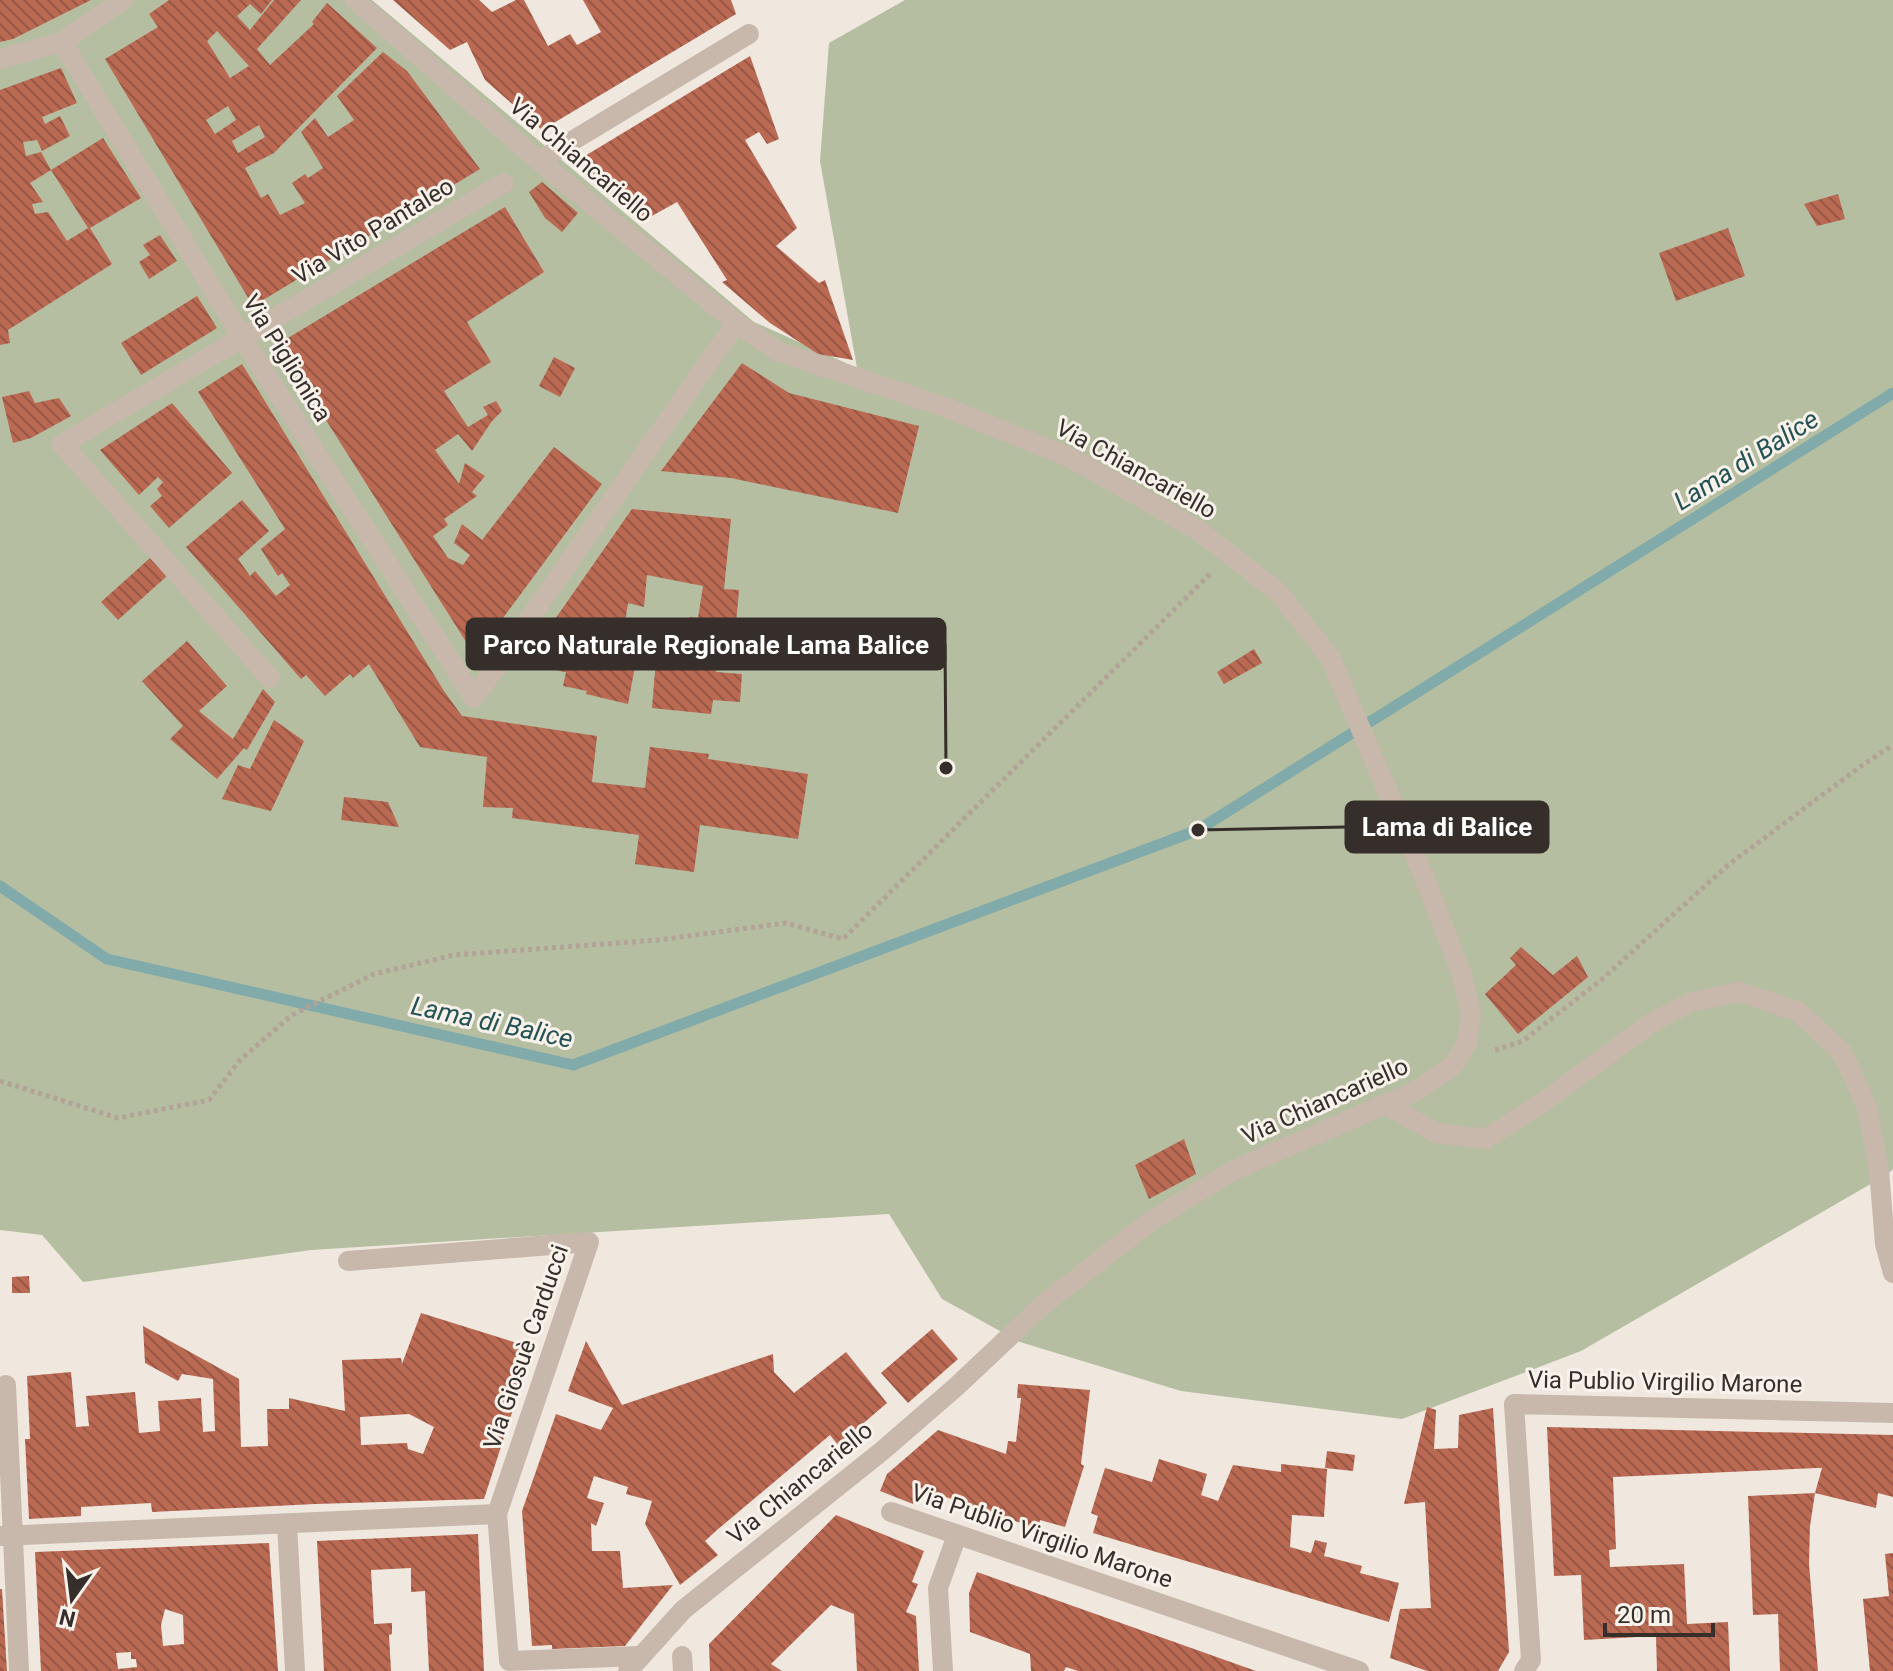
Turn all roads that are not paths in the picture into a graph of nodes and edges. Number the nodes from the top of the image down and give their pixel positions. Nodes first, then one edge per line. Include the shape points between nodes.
1 (123, 0) edge
2 (355, 0) edge
3 (749, 34) dead end
4 (62, 42) junction
5 (0, 59) edge
6 (539, 161) junction
7 (504, 183) dead end
8 (736, 323) junction
9 (243, 339) junction
10 (270, 678) dead end
11 (1385, 1104) junction
12 (348, 1261) dead end
13 (1893, 1273) edge
14 (6, 1385) dead end
15 (1893, 1413) edge
16 (891, 1512) dead end
17 (497, 1514) junction
18 (287, 1524) junction
19 (957, 1535) junction
20 (6, 1536) edge
21 (634, 1664) edge
22 (19, 1671) edge
23 (295, 1671) edge
24 (943, 1671) edge
25 (1359, 1671) edge
26 (1524, 1671) edge

1 - 4 street
2 - 6 street, Via Chiancariello
3 - 6 street
4 - 5 street
4 - 9 street, Via Piglionica
6 - 8 street, Via Chiancariello
7 - 9 street, Via Vito Pantaleo
8 - 9 street, Via Piglionica via 474,698
8 - 11 street, Via Chiancariello via 777,351 942,406 1071,458 1198,530 1278,592 1330,657 1423,874 1462,975 1471,1015 1467,1043 1454,1065 1418,1090
9 - 10 street, Via Vito Pantaleo via 62,444
11 - 13 street via 1436,1133 1485,1139 1651,1023 1691,1002 1740,992 1797,1011 1842,1052 1867,1107
11 - 21 street, Via Chiancariello via 1234,1170 1152,1220 1045,1303 882,1451 683,1610
12 - 17 street, Via Giosuè Carducci via 589,1242
14 - 20 street
15 - 26 street, Via Publio Virgilio Marone via 1514,1404 1531,1660
16 - 19 street, Via Publio Virgilio Marone
17 - 18 street
17 - 21 street, Via Giosuè Carducci via 509,1661
18 - 20 street
18 - 23 street
19 - 24 street via 938,1588
19 - 25 street, Via Publio Virgilio Marone
20 - 22 street

